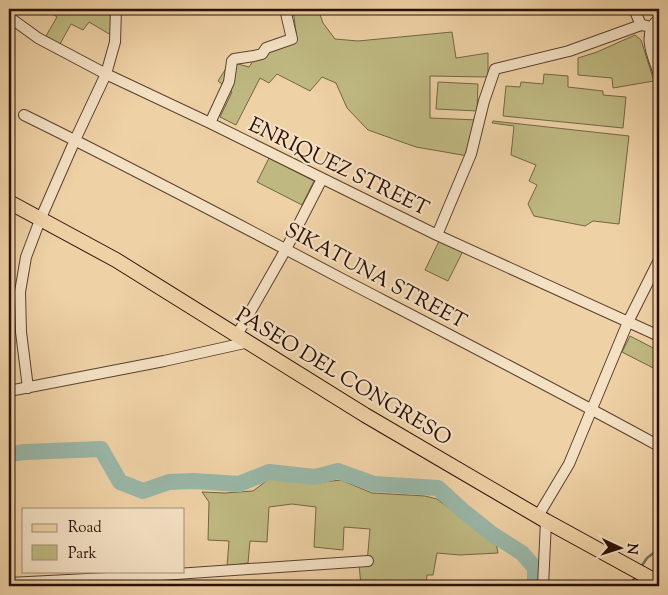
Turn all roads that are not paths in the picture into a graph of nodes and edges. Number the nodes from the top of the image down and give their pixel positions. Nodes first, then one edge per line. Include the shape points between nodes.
1 (116, 9) edge
2 (285, 9) edge
3 (634, 9) edge
4 (9, 18) edge
5 (656, 23) edge
6 (641, 25) junction
7 (106, 74) junction
8 (659, 74) edge
9 (24, 116) dead end
10 (210, 123) junction
11 (75, 140) junction
12 (322, 179) junction
13 (9, 202) edge
14 (40, 220) junction
15 (437, 235) junction
16 (286, 249) junction
17 (659, 260) edge
18 (656, 273) edge
19 (9, 313) edge
20 (20, 315) junction
21 (628, 322) junction
22 (659, 336) edge
23 (243, 338) junction
24 (28, 388) junction
25 (9, 391) edge
26 (592, 409) junction
27 (659, 446) edge
28 (542, 518) junction
29 (368, 561) dead end
30 (148, 581) edge
31 (128, 582) edge
32 (543, 583) edge
33 (659, 583) edge
34 (15, 584) edge

1 - 7 street via 114,42
2 - 10 street via 292,39 266,48 262,54 234,58 229,82
3 - 6 street
4 - 7 street, ENRIQUEZ STREET via 38,38
5 - 6 street
5 - 8 street via 649,42
6 - 15 street via 569,51 495,70 471,154
7 - 10 street, ENRIQUEZ STREET
7 - 11 street
9 - 11 street, SIKATUNA STREET
10 - 12 street, ENRIQUEZ STREET
11 - 14 street
11 - 16 street, SIKATUNA STREET
12 - 15 street, ENRIQUEZ STREET
12 - 16 street
13 - 14 main road, PASEO DEL CONGRESO
14 - 20 street via 26,257
14 - 23 main road, PASEO DEL CONGRESO via 116,260
15 - 21 street, ENRIQUEZ STREET
16 - 23 street
16 - 26 street, SIKATUNA STREET
17 - 18 street
18 - 21 street
19 - 20 street
20 - 24 street
21 - 22 street, ENRIQUEZ STREET
21 - 26 street
23 - 24 street via 164,360
23 - 28 main road, PASEO DEL CONGRESO via 365,415
24 - 25 street
26 - 27 street, SIKATUNA STREET
26 - 28 street
28 - 32 street
28 - 33 main road, PASEO DEL CONGRESO
29 - 30 street
30 - 31 street
31 - 34 street

